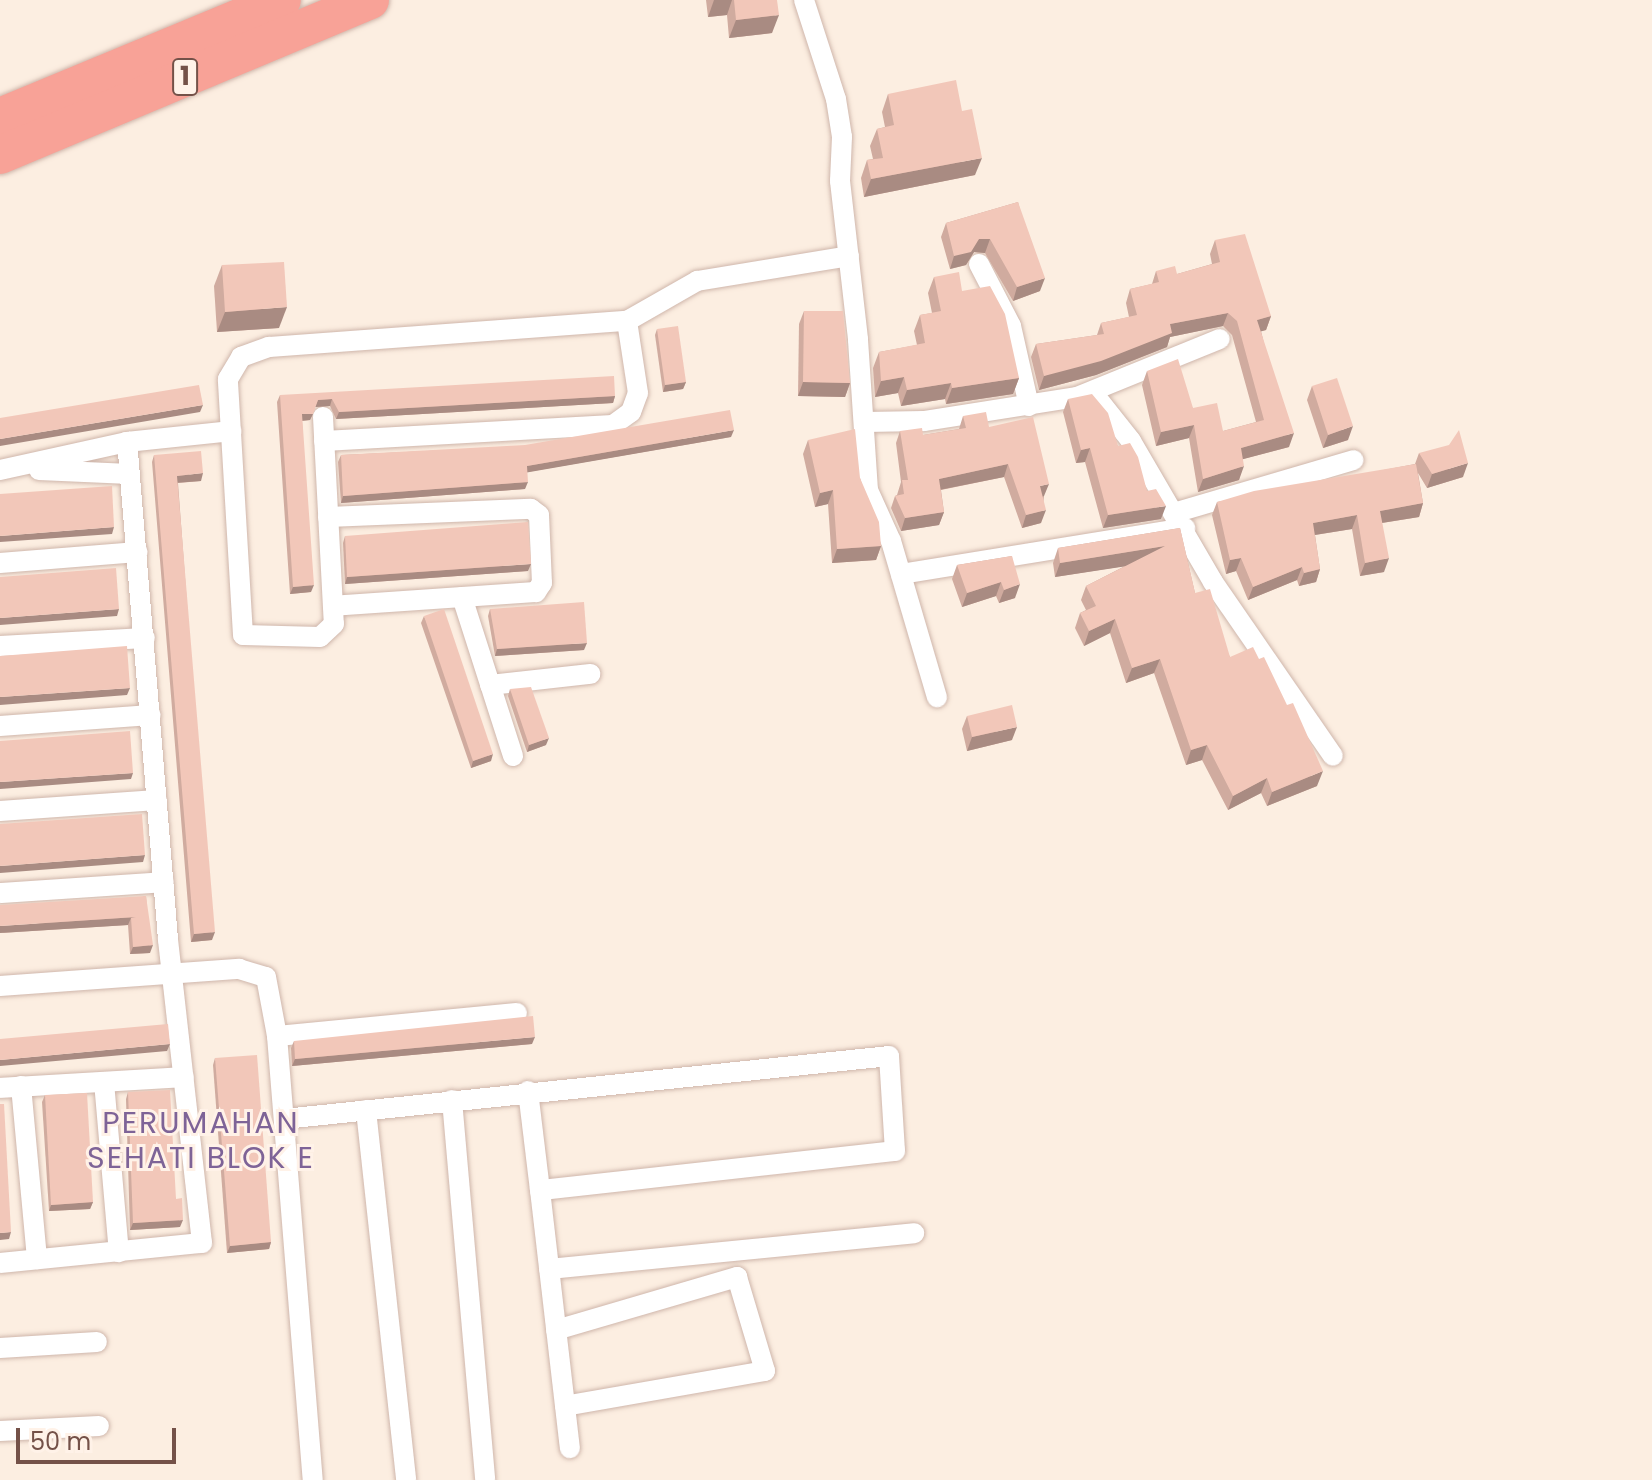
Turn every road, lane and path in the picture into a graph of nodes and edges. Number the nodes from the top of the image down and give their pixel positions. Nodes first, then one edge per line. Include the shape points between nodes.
1 (282, 0) edge
2 (370, 0) edge
3 (804, 0) edge
4 (0, 117) edge
5 (0, 155) edge
6 (849, 256) junction
7 (979, 264) dead end
8 (627, 321) junction
9 (1220, 339) dead end
10 (1093, 393) junction
11 (1029, 406) junction
12 (323, 417) dead end
13 (865, 422) junction
14 (231, 431) junction
15 (324, 441) junction
16 (127, 442) junction
17 (1354, 460) dead end
18 (8, 469) edge
19 (130, 474) junction
20 (328, 517) junction
21 (1181, 520) junction
22 (138, 552) junction
23 (0, 563) edge
24 (901, 574) junction
25 (462, 597) junction
26 (333, 606) junction
27 (145, 638) junction
28 (0, 646) edge
29 (590, 674) dead end
30 (490, 685) junction
31 (937, 697) dead end
32 (151, 715) junction
33 (0, 726) edge
34 (513, 756) dead end
35 (1333, 756) dead end
36 (157, 800) junction
37 (0, 811) edge
38 (164, 882) junction
39 (0, 893) edge
40 (172, 974) junction
41 (0, 986) edge
42 (517, 1013) dead end
43 (277, 1036) junction
44 (184, 1077) junction
45 (104, 1082) junction
46 (21, 1086) junction
47 (0, 1088) edge
48 (528, 1091) junction
49 (452, 1100) junction
50 (366, 1110) junction
51 (284, 1119) junction
52 (540, 1190) junction
53 (914, 1233) dead end
54 (730, 1251) junction
55 (119, 1252) junction
56 (37, 1259) junction
57 (0, 1263) edge
58 (549, 1269) junction
59 (737, 1277) junction
60 (556, 1330) junction
61 (97, 1342) dead end
62 (0, 1348) edge
63 (565, 1406) junction
64 (99, 1426) dead end
65 (0, 1431) edge
66 (570, 1448) dead end
67 (313, 1480) edge
68 (406, 1480) edge
69 (485, 1480) edge

1 - 4 highway, 1
2 - 5 highway, 1
3 - 6 street via 836,99
6 - 8 street via 697,281
6 - 13 street
7 - 11 street via 1011,326
8 - 14 street via 259,350 241,357 229,371
8 - 15 street via 638,393 631,412 613,425
9 - 10 street
10 - 11 street
10 - 21 street
11 - 13 street via 924,421
12 - 15 street
13 - 24 street via 868,490
14 - 16 street
14 - 26 street via 243,635 320,637 334,624
15 - 20 street
16 - 18 street
16 - 19 street
17 - 21 street
18 - 19 street
19 - 22 street
20 - 25 street via 536,510 541,589
20 - 26 street
21 - 24 street
21 - 35 street via 1213,582
22 - 23 street
22 - 27 street
24 - 31 street
25 - 26 street
25 - 30 street
27 - 28 street
27 - 32 street
29 - 30 street
30 - 34 street
32 - 33 street
32 - 36 street
36 - 37 street
36 - 38 street
38 - 39 street
38 - 40 street
40 - 41 street
40 - 43 street via 239,969 266,977
40 - 44 street
42 - 43 street
43 - 51 street
44 - 45 street
44 - 55 street via 202,1243
45 - 46 street
45 - 55 street
46 - 47 street
46 - 56 street
48 - 49 street
48 - 52 street
48 - 52 street via 889,1056 895,1151
49 - 50 street
49 - 69 street
50 - 51 street
50 - 68 street
51 - 67 street
52 - 58 street
53 - 54 street
54 - 58 street
54 - 59 street
55 - 56 street
56 - 57 street
58 - 60 street
59 - 60 street
59 - 63 street via 765,1371
60 - 63 street
61 - 62 street
63 - 66 street
64 - 65 street

